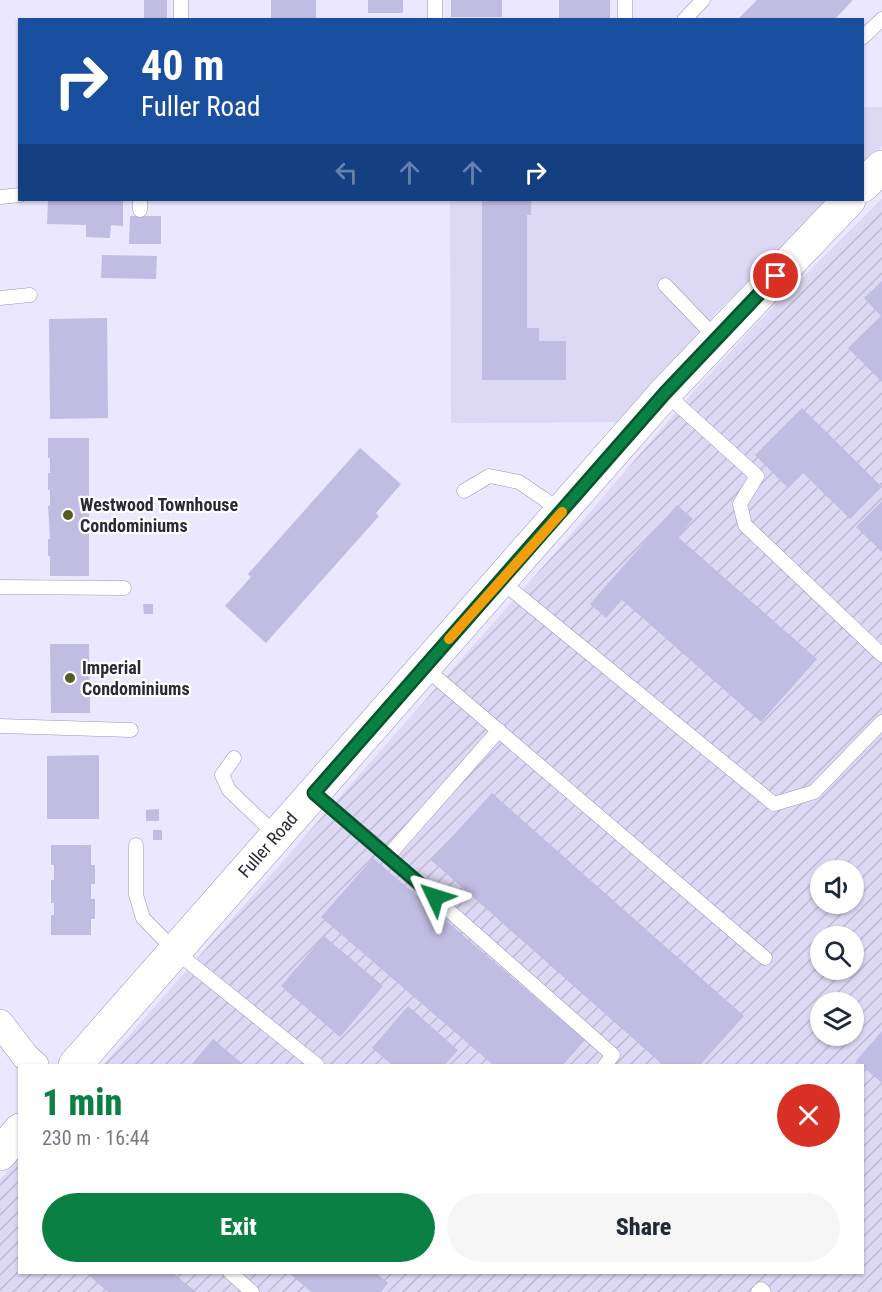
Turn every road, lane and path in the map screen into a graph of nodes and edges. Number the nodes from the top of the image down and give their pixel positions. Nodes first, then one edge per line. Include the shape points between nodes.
1 (181, 0) edge
2 (435, 0) edge
3 (625, 0) edge
4 (702, 0) edge
5 (181, 18) edge
6 (435, 18) edge
7 (625, 18) edge
8 (686, 18) edge
9 (882, 19) edge
10 (864, 36) edge
11 (882, 167) edge
12 (864, 184) edge
13 (18, 195) edge
14 (0, 198) edge
15 (848, 201) edge
16 (665, 285) dead end
17 (30, 295) dead end
18 (0, 298) edge
19 (717, 339) junction
20 (665, 393) junction
21 (464, 491) dead end
22 (561, 513) junction
23 (501, 581) junction
24 (0, 587) edge
25 (124, 588) dead end
26 (882, 655) edge
27 (424, 668) junction
28 (882, 722) edge
29 (0, 726) edge
30 (130, 730) dead end
31 (499, 730) junction
32 (234, 758) dead end
33 (314, 793) junction
34 (276, 835) junction
35 (136, 845) dead end
36 (386, 855) junction
37 (175, 951) junction
38 (765, 958) dead end
39 (0, 1023) edge
40 (609, 1060) edge
41 (34, 1064) edge
42 (76, 1064) edge
43 (316, 1064) edge
44 (18, 1132) edge
45 (0, 1154) edge
46 (232, 1274) edge
47 (252, 1292) edge
48 (758, 1292) edge
49 (764, 1292) edge

1 - 5 lane
2 - 6 lane
3 - 7 lane
4 - 8 lane
9 - 10 lane
11 - 12 street
13 - 14 lane
15 - 19 street, Fuller Road
16 - 19 lane
17 - 18 lane
19 - 20 street, Fuller Road
20 - 22 street, Fuller Road
20 - 26 lane via 757,476 740,504 745,525
21 - 22 lane via 489,476 519,482
22 - 23 street, Fuller Road
23 - 27 street, Fuller Road
23 - 28 lane via 774,804 814,792
24 - 25 lane
27 - 31 lane
27 - 33 street, Fuller Road
29 - 30 lane
31 - 36 lane
31 - 38 lane
32 - 34 lane via 222,775 229,790
33 - 34 street, Fuller Road
33 - 36 lane
34 - 37 street, Fuller Road
35 - 37 lane via 136,895 144,918
36 - 40 lane
37 - 42 street, Fuller Road
37 - 43 lane
39 - 41 street
44 - 45 street
46 - 47 lane
48 - 49 lane

